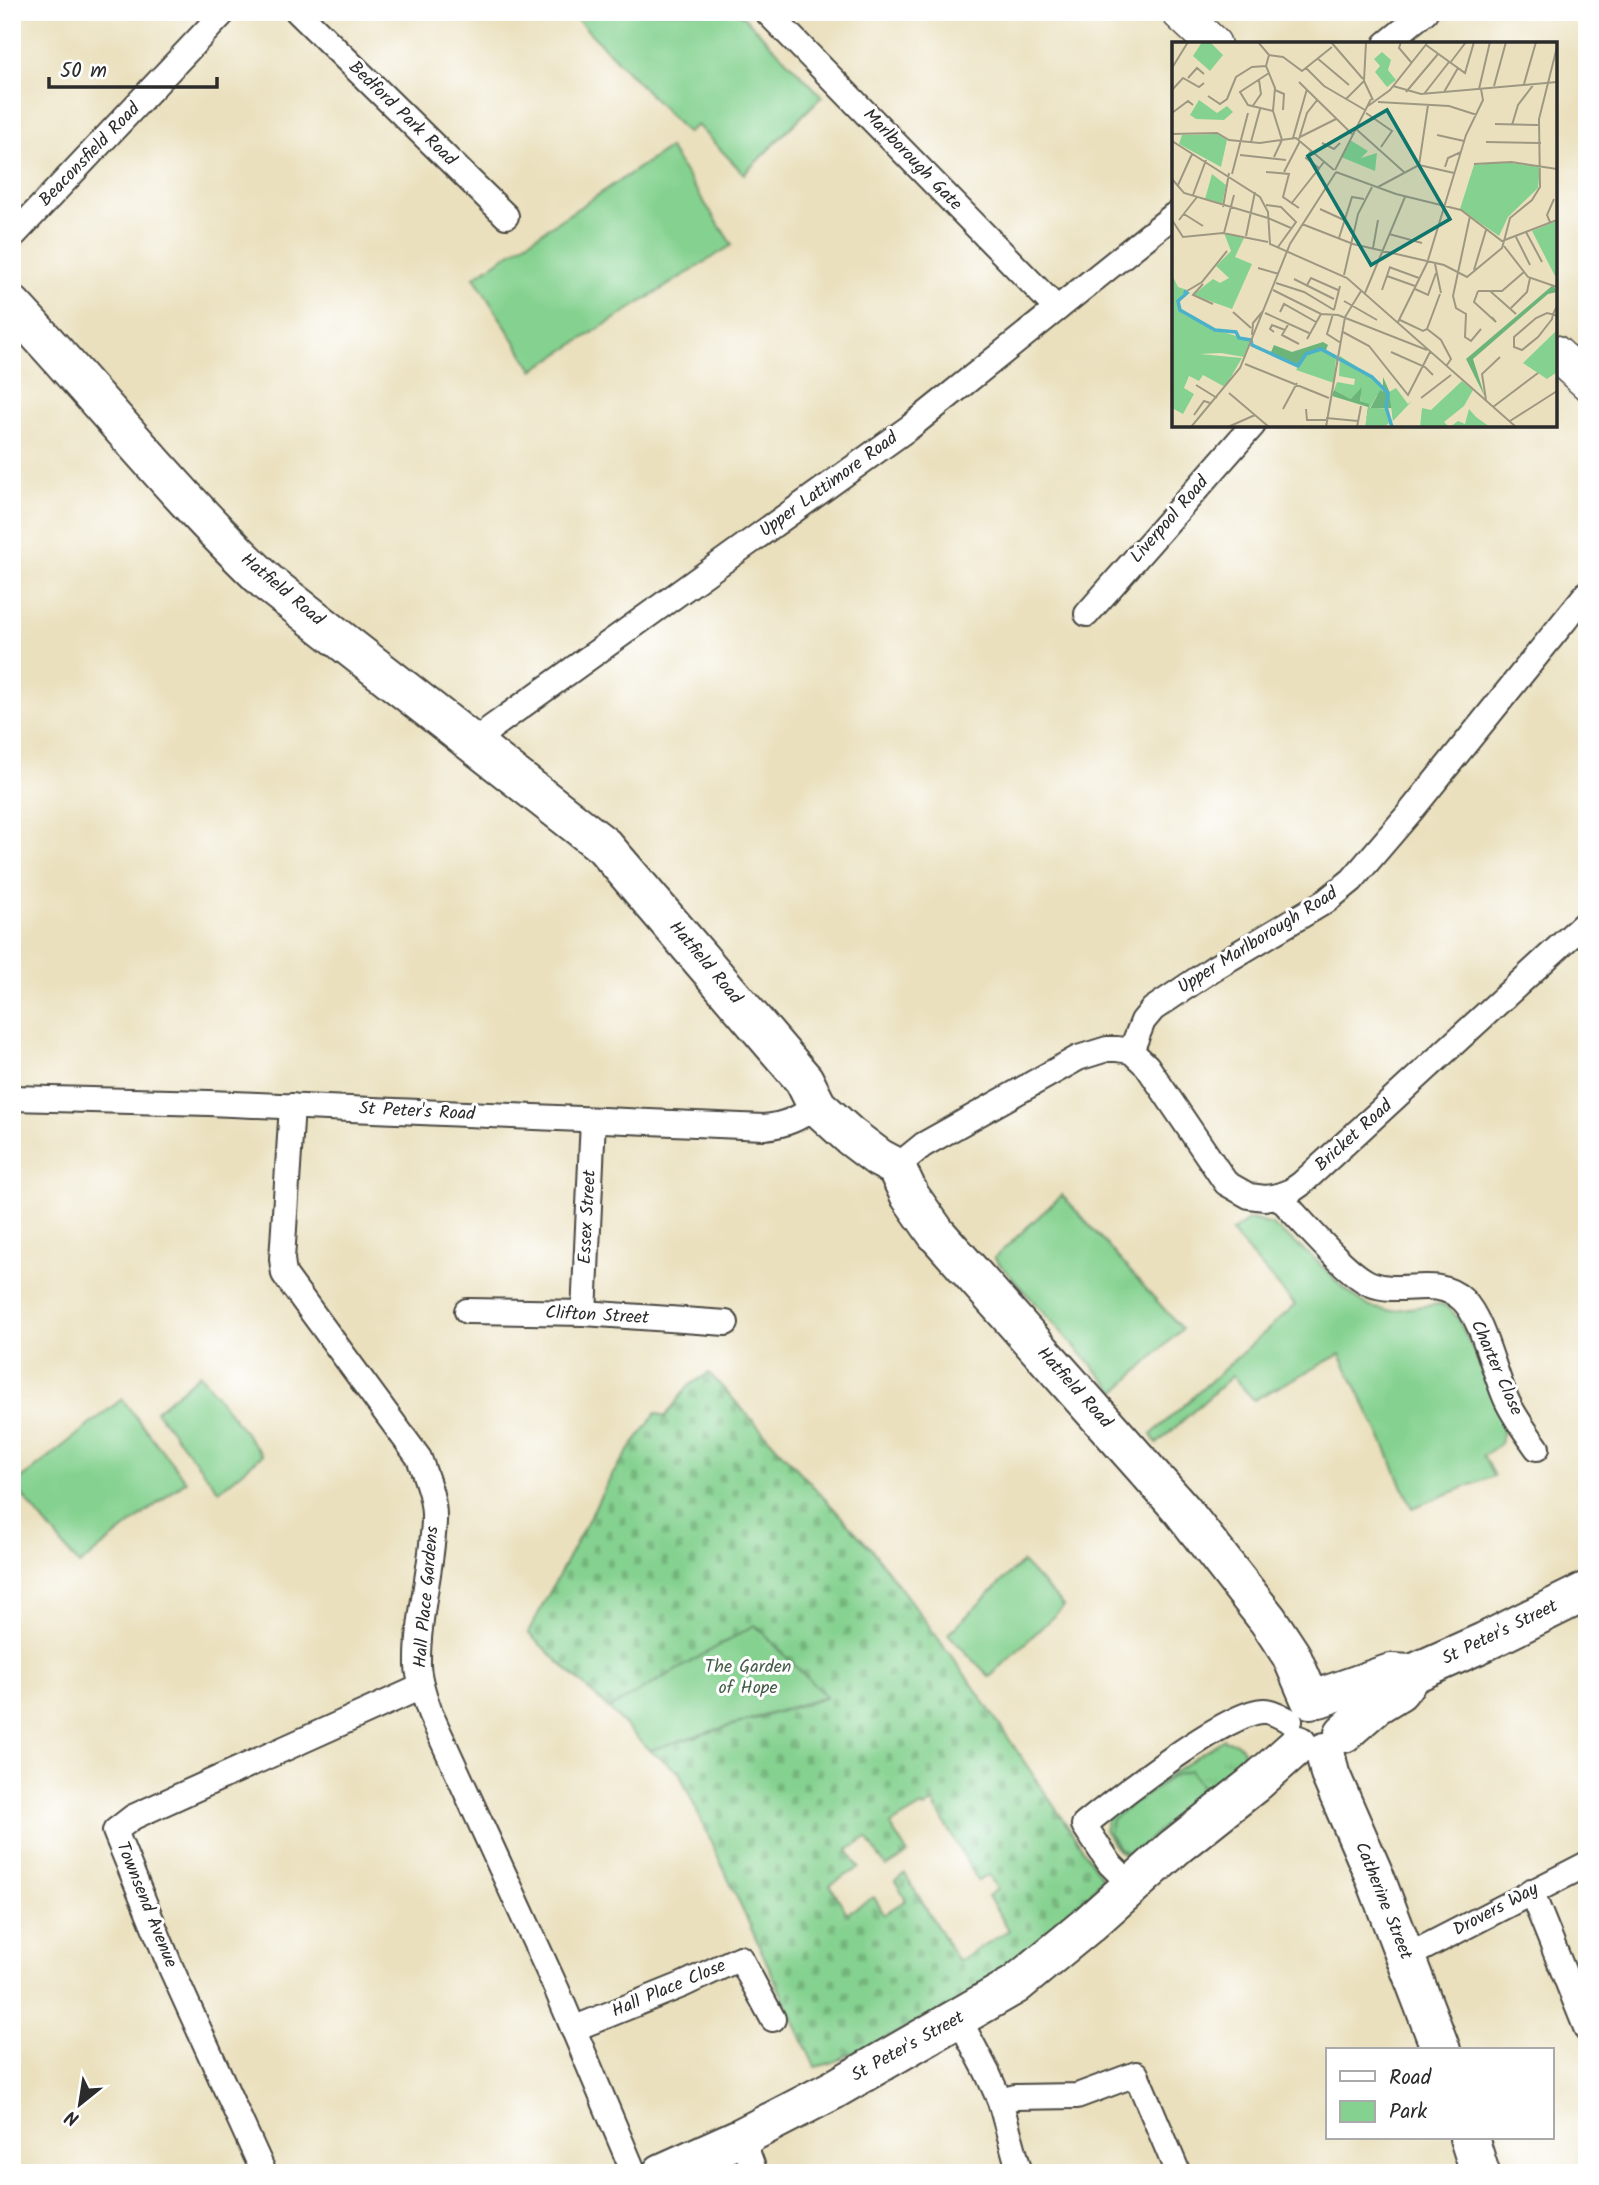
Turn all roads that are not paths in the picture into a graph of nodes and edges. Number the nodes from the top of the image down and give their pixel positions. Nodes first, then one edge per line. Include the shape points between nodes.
1 (224, 12) edge
2 (298, 12) edge
3 (766, 12) edge
4 (1179, 12) edge
5 (1425, 12) edge
6 (1211, 42) edge
7 (1388, 42) edge
8 (506, 216) dead end
9 (1172, 217) edge
10 (12, 237) edge
11 (12, 305) edge
12 (1057, 309) junction
13 (1557, 355) edge
14 (1587, 382) edge
15 (1252, 427) edge
16 (1587, 593) edge
17 (1087, 614) dead end
18 (476, 745) junction
19 (1587, 921) edge
20 (1131, 1051) junction
21 (12, 1098) edge
22 (292, 1106) junction
23 (817, 1106) junction
24 (593, 1120) junction
25 (896, 1167) junction
26 (1278, 1196) junction
27 (467, 1311) dead end
28 (584, 1314) junction
29 (726, 1323) dead end
30 (1536, 1448) dead end
31 (1587, 1591) edge
32 (421, 1687) junction
33 (1314, 1725) junction
34 (1587, 1864) edge
35 (1132, 1886) junction
36 (1531, 1891) junction
37 (1406, 1957) junction
38 (774, 2019) dead end
39 (959, 2019) junction
40 (573, 2029) junction
41 (1587, 2030) edge
42 (1440, 2048) edge
43 (1000, 2101) junction
44 (742, 2137) junction
45 (1470, 2140) edge
46 (264, 2173) edge
47 (634, 2173) edge
48 (662, 2173) edge
49 (755, 2173) edge
50 (1020, 2173) edge
51 (1178, 2173) edge
52 (1480, 2173) edge

1 - 10 street, Beaconsfield Road
2 - 8 street, Bedford Park Road
3 - 12 street, Marlborough Gate
4 - 6 main road
5 - 7 street
9 - 12 street, Upper Lattimore Road
11 - 18 main road, Hatfield Road via 244,561
12 - 18 street, Upper Lattimore Road via 910,427 491,727
13 - 14 main road
15 - 17 street, Liverpool Road
16 - 20 street, Upper Marlborough Road via 1352,880 1153,1009
18 - 23 main road, Hatfield Road via 604,846 804,1080
19 - 26 street, Bricket Road via 1320,1167
20 - 25 street via 1107,1049 1078,1058 923,1144
20 - 26 street via 1147,1066 1226,1183 1249,1196
21 - 22 street, St Peter's Road
22 - 24 street, St Peter's Road
22 - 32 street, Hall Place Gardens via 284,1274 419,1458 430,1490 434,1520 418,1668
23 - 24 street, St Peter's Road via 796,1120 764,1127
23 - 25 main road, Hatfield Road via 850,1136
24 - 28 street, Essex Street
25 - 33 main road, Hatfield Road via 936,1233 1182,1510 1269,1620 1292,1655
26 - 30 street, Charter Close via 1356,1276 1383,1287 1438,1286 1464,1301 1508,1403
27 - 28 street, Clifton Street
28 - 29 street, Clifton Street
31 - 33 main road, St Peter's Street via 1412,1674 1391,1673
32 - 40 street, Hall Place Gardens
32 - 46 street, Townsend Avenue via 133,1817 115,1831
33 - 35 main road, St Peter's Street via 1253,1785
33 - 35 street via 1266,1711 1241,1715 1141,1780 1084,1825 1110,1864
33 - 37 main road, Catherine Street
34 - 36 street, Drovers Way
35 - 39 main road, St Peter's Street via 1015,1985
36 - 37 street, Drovers Way
36 - 41 street
37 - 42 main road, Catherine Street
38 - 40 street, Hall Place Close via 740,1958
39 - 43 street
39 - 44 main road, St Peter's Street
40 - 47 street, Hall Place Gardens
43 - 50 street
43 - 51 street via 1076,2096 1136,2074
44 - 48 main road, St Peter's Street
44 - 49 street
45 - 52 main road

